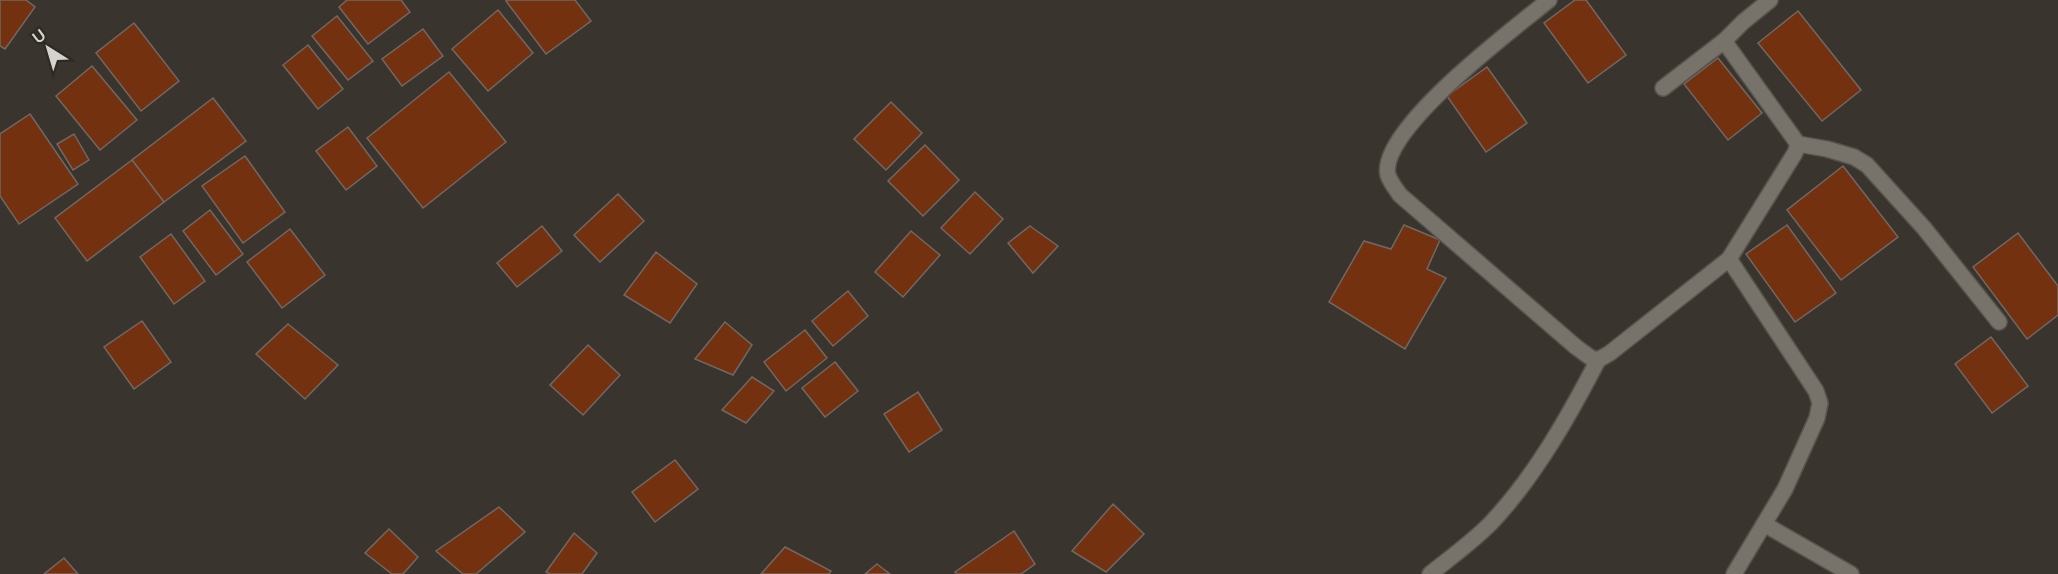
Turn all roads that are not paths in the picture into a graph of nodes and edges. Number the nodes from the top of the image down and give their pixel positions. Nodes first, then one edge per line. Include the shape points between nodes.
1 (1549, 0) edge
2 (1770, 0) edge
3 (1724, 41) junction
4 (1663, 88) dead end
5 (1798, 144) junction
6 (1729, 259) junction
7 (1999, 322) dead end
8 (1598, 360) junction
9 (1764, 524) junction
10 (1430, 574) edge
11 (1734, 574) edge
12 (1851, 574) edge

1 - 8 street via 1468,66 1411,122 1395,146 1388,175 1400,195 1576,347
2 - 3 street
3 - 4 street
3 - 5 street
5 - 6 street
5 - 7 street via 1854,157 1867,165 1924,228
6 - 8 street
6 - 9 street via 1816,391 1820,403 1785,489
8 - 10 street via 1582,392 1517,492 1489,525
9 - 11 street
9 - 12 street

